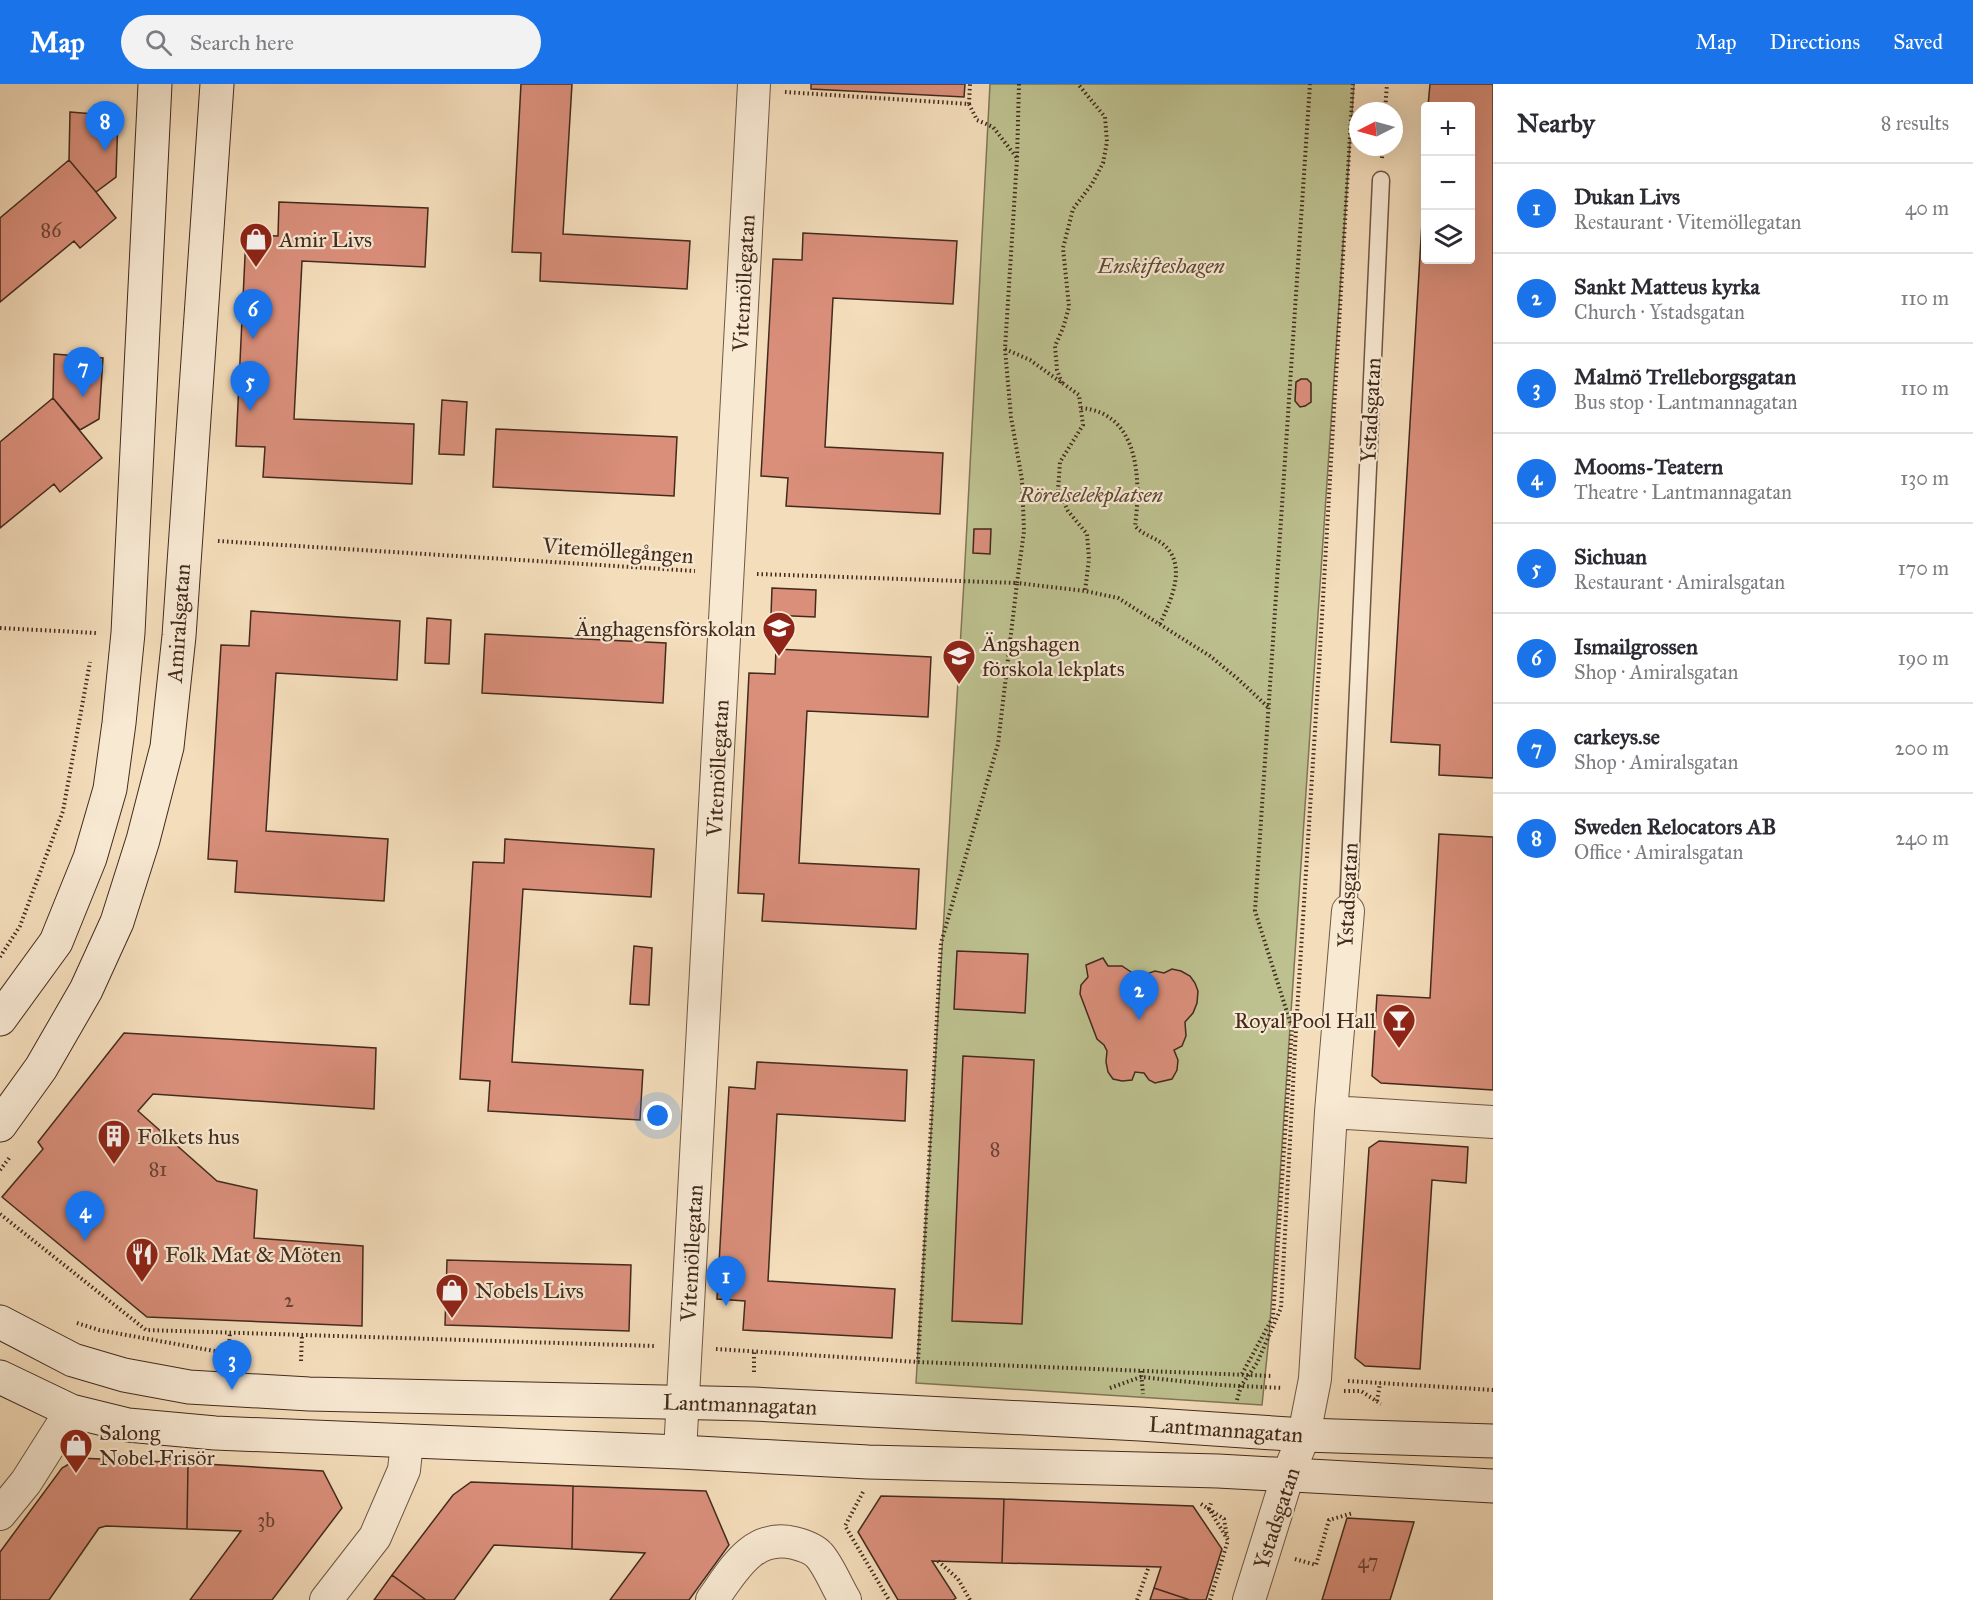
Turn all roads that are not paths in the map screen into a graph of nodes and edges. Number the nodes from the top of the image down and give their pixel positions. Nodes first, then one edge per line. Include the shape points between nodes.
1 (155, 84) edge
2 (217, 84) edge
3 (754, 87) edge
4 (1381, 180) dead end
5 (1348, 911) joint
6 (0, 1019) edge
7 (1331, 1112) junction
8 (1493, 1122) edge
9 (0, 1125) edge
10 (0, 1322) edge
11 (0, 1377) edge
12 (684, 1401) junction
13 (71, 1411) junction
14 (1304, 1435) junction
15 (1493, 1441) edge
16 (407, 1442) junction
17 (680, 1452) junction
18 (1288, 1475) junction
19 (1493, 1486) edge
20 (0, 1515) edge
21 (326, 1600) edge
22 (712, 1600) edge
23 (845, 1600) edge
24 (1250, 1600) edge

1 - 6 street via 128,633 110,789 90,858 56,942
2 - 9 street, Amiralsgatan via 179,636 167,747 117,922 86,990 41,1068
3 - 12 street, Vitemöllegatan
4 - 5 lane, Ystadsgatan
5 - 7 street, Ystadsgatan
7 - 8 street
7 - 14 street, Ystadsgatan via 1315,1379
10 - 12 street, Lantmannagatan via 72,1360 189,1387 309,1394
11 - 13 street, Lantmannagatan
12 - 14 street, Lantmannagatan
12 - 17 street, Vitemöllegatan
13 - 16 street, Lantmannagatan via 128,1425
13 - 20 street
14 - 15 street, Lantmannagatan
14 - 18 street, Ystadsgatan
16 - 17 street, Lantmannagatan
16 - 21 street via 404,1470 375,1538
17 - 18 street, Lantmannagatan
18 - 19 street, Lantmannagatan
18 - 24 street, Ystadsgatan
22 - 23 street via 742,1558 763,1543 786,1541 818,1554

